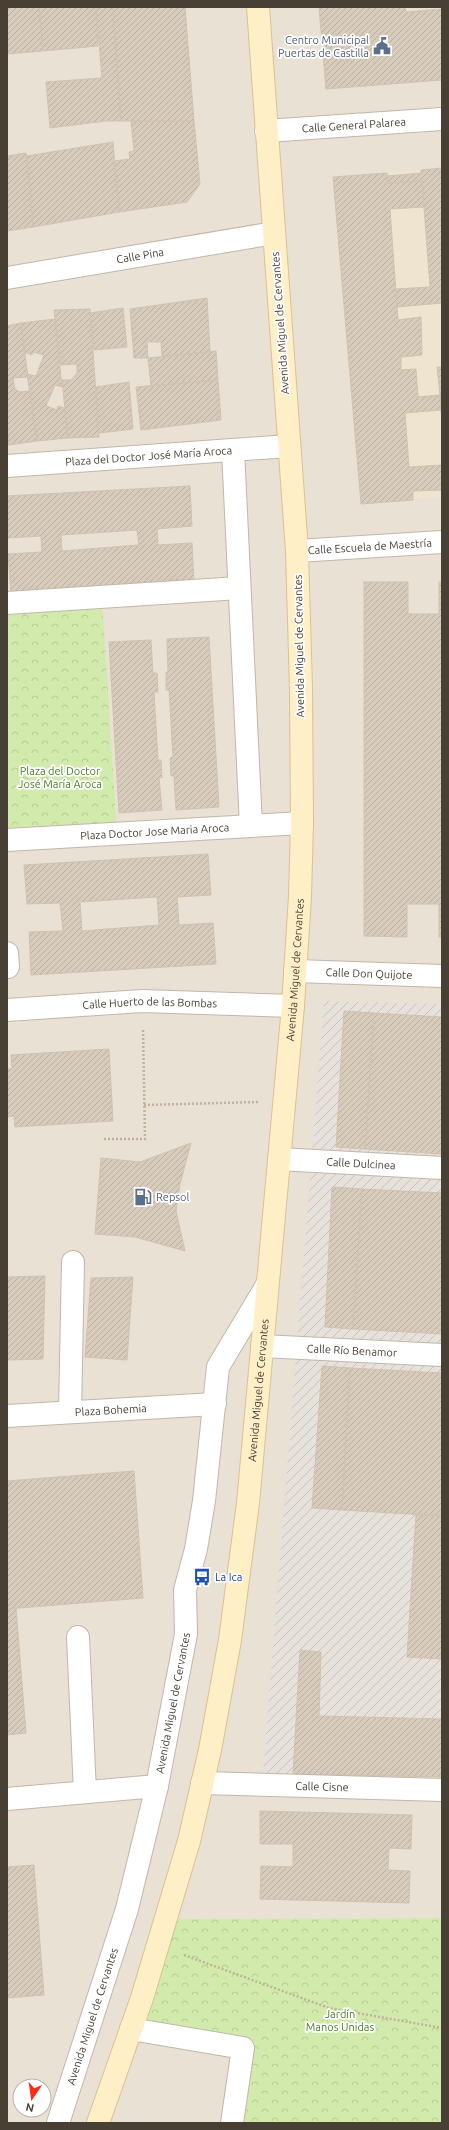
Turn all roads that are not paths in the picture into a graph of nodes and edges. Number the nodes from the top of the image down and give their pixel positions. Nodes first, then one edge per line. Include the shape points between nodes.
1 (258, 7) edge
2 (442, 118) edge
3 (266, 131) junction
4 (274, 233) junction
5 (7, 278) edge
6 (289, 446) junction
7 (233, 450) junction
8 (7, 466) edge
9 (442, 542) edge
10 (297, 551) junction
11 (239, 588) junction
12 (7, 603) edge
13 (302, 823) junction
14 (251, 826) junction
15 (7, 840) edge
16 (296, 971) junction
17 (442, 976) edge
18 (293, 1006) junction
19 (7, 1010) edge
20 (279, 1159) junction
21 (442, 1168) edge
22 (73, 1262) dead end
23 (267, 1285) junction
24 (262, 1346) junction
25 (442, 1355) edge
26 (215, 1404) junction
27 (70, 1412) junction
28 (7, 1416) edge
29 (78, 1637) dead end
30 (202, 1783) junction
31 (157, 1786) junction
32 (442, 1790) edge
33 (85, 1792) junction
34 (7, 1799) edge
35 (131, 2029) junction
36 (58, 2123) edge
37 (98, 2123) edge
38 (232, 2123) edge

1 - 3 main road, Avenida Miguel de Cervantes
2 - 3 street, Calle General Palarea
3 - 4 main road, Avenida Miguel de Cervantes
4 - 5 street, Calle Pina
4 - 6 main road, Avenida Miguel de Cervantes
6 - 7 street, Plaza del Doctor José María Aroca
6 - 10 main road, Avenida Miguel de Cervantes
7 - 8 street, Plaza del Doctor José María Aroca
7 - 11 street
9 - 10 street, Calle Escuela de Maestría
10 - 13 main road, Avenida Miguel de Cervantes
11 - 12 street
11 - 14 street
13 - 14 street, Plaza Doctor Jose Maria Aroca
13 - 16 main road, Avenida Miguel de Cervantes
14 - 15 street, Plaza Doctor Jose Maria Aroca
16 - 17 street, Calle Don Quijote
16 - 18 main road, Avenida Miguel de Cervantes
18 - 19 street, Calle Huerto de las Bombas via 142,1001
18 - 20 main road, Avenida Miguel de Cervantes
20 - 21 street, Calle Dulcinea
20 - 23 main road, Avenida Miguel de Cervantes
22 - 27 street
23 - 24 main road, Avenida Miguel de Cervantes
23 - 26 street, Avenida Miguel de Cervantes via 218,1367
24 - 25 street, Calle Río Benamor
24 - 30 main road, Avenida Miguel de Cervantes via 237,1594
26 - 27 street, Plaza Bohemia
26 - 31 street, Avenida Miguel de Cervantes via 202,1515 185,1590 186,1634
27 - 28 street, Plaza Bohemia
29 - 33 street
30 - 32 street, Calle Cisne
30 - 35 main road, Avenida Miguel de Cervantes via 189,1841
31 - 33 street
31 - 36 street, Avenida Miguel de Cervantes via 127,1909
33 - 34 street
35 - 37 main road, Avenida Miguel de Cervantes
35 - 38 street via 243,2048

